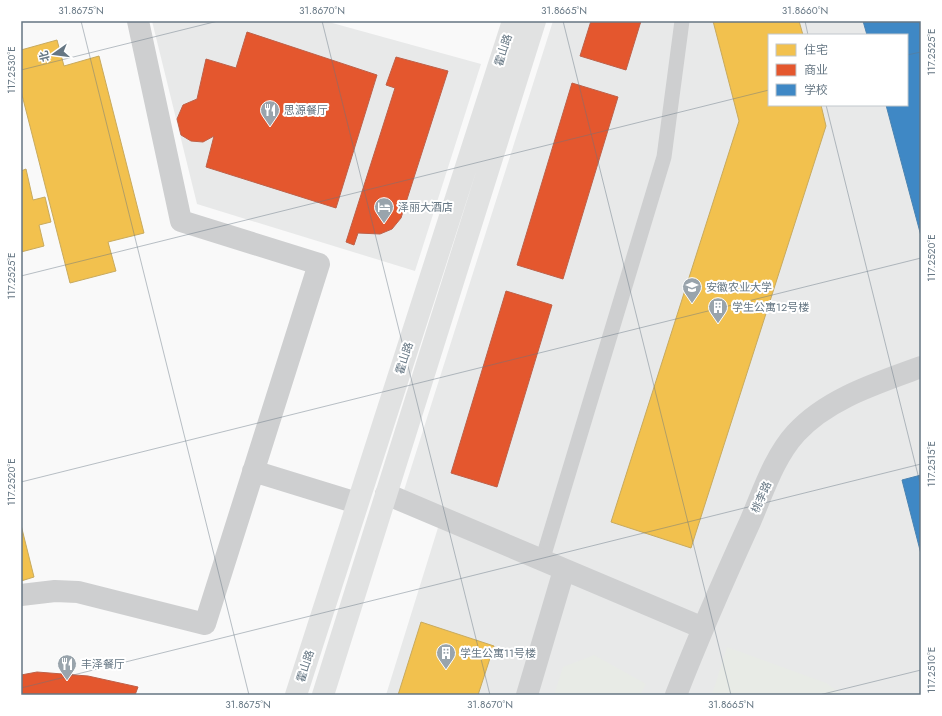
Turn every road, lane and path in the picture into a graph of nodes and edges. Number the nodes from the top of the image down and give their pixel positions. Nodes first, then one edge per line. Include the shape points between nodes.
1 (138, 21) edge
2 (512, 21) edge
3 (535, 21) edge
4 (682, 21) edge
5 (921, 367) edge
6 (253, 471) junction
7 (386, 494) junction
8 (357, 503) junction
9 (542, 560) junction
10 (564, 570) junction
11 (21, 595) edge
12 (702, 628) junction
13 (296, 695) edge
14 (322, 695) edge
15 (527, 695) edge
16 (676, 695) edge

1 - 6 street via 181,221 319,264
2 - 8 main road, 霍山路
3 - 7 main road, 霍山路
4 - 9 lane via 664,157
5 - 12 street, 桃李路 via 865,387 824,409 796,433 776,462
6 - 8 street
6 - 11 street via 205,624 78,592 55,591
7 - 9 street
7 - 14 main road, 霍山路
8 - 13 main road, 霍山路
9 - 10 street
10 - 12 street
10 - 15 street
12 - 16 street, 桃李路

